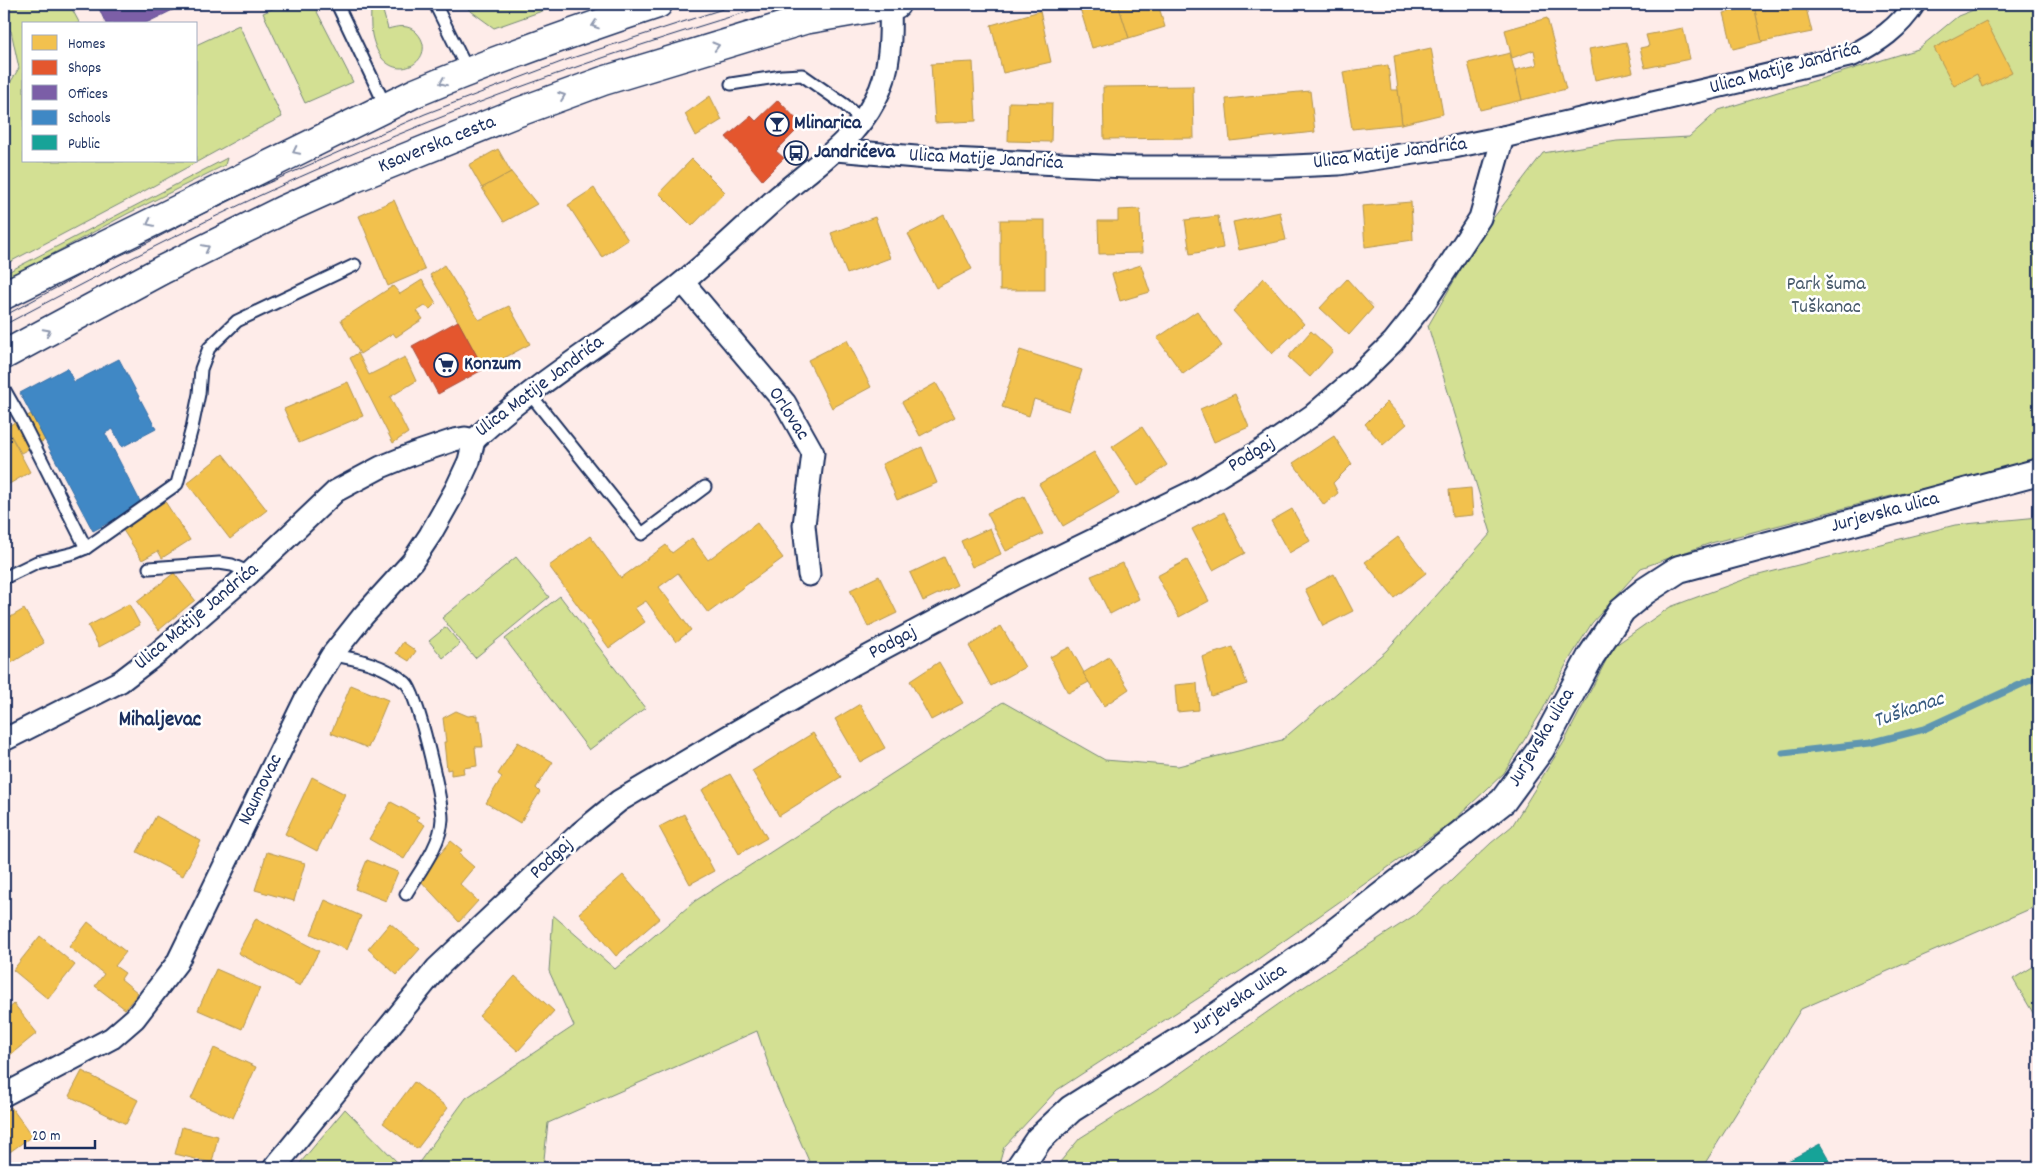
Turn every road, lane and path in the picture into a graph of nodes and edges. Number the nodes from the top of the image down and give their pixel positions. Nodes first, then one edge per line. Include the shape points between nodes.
1 (337, 4) edge
2 (435, 4) edge
3 (658, 4) edge
4 (892, 4) edge
5 (1914, 4) edge
6 (468, 71) junction
7 (731, 84) dead end
8 (386, 107) junction
9 (861, 120) junction
10 (1503, 137) junction
11 (836, 150) junction
12 (355, 265) dead end
13 (683, 282) junction
14 (4, 295) edge
15 (4, 355) edge
16 (4, 389) edge
17 (530, 394) junction
18 (474, 440) junction
19 (2039, 472) edge
20 (704, 487) dead end
21 (86, 548) junction
22 (149, 568) dead end
23 (250, 573) junction
24 (809, 575) dead end
25 (4, 578) edge
26 (332, 655) junction
27 (4, 740) edge
28 (406, 894) dead end
29 (4, 1095) edge
30 (274, 1168) edge
31 (1018, 1168) edge

1 - 8 lane
2 - 6 lane
3 -> 6 main road
4 - 9 street, Ulica Matije Jandrića via 886,68 876,100
15 -> 4 main road, Ksaverska cesta via 274,214 516,113 630,72 804,20
5 - 10 street, Ulica Matije Jandrića via 1899,24 1879,41 1853,55
6 -> 8 main road
7 - 9 lane via 802,75
8 -> 14 main road
9 - 11 street, Ulica Matije Jandrića
10 - 11 street, Ulica Matije Jandrića via 1340,164 1269,167 1126,167 927,158
10 - 30 street, Podgaj via 1480,218 1425,302 1394,342 1320,409 1262,450 1194,491 1015,578 851,666 619,801 580,833 437,968
11 - 13 street, Ulica Matije Jandrića
12 - 21 lane via 237,321 209,348 201,369 192,428 177,484
13 - 17 street, Ulica Matije Jandrića
13 - 24 street, Orlovac via 785,403 813,453 804,525
16 - 21 lane
17 - 18 street, Ulica Matije Jandrića
17 - 20 lane via 642,534
18 - 23 street, Ulica Matije Jandrića via 454,440 413,454 336,491
18 - 26 street, Naumovac via 469,461 430,535 412,562
19 - 31 street, Jurjevska ulica via 1679,569 1645,591 1622,610 1591,656 1541,749 1504,801 1312,950 1201,1027 1071,1108 1039,1139
21 - 25 lane via 37,562
22 - 23 lane via 219,563 232,564
23 - 27 street, Ulica Matije Jandrića via 121,681
26 - 28 lane via 365,660 387,671 407,684 416,702 442,819 436,842
26 - 29 street, Naumovac via 305,700 176,963 135,1018 112,1038

